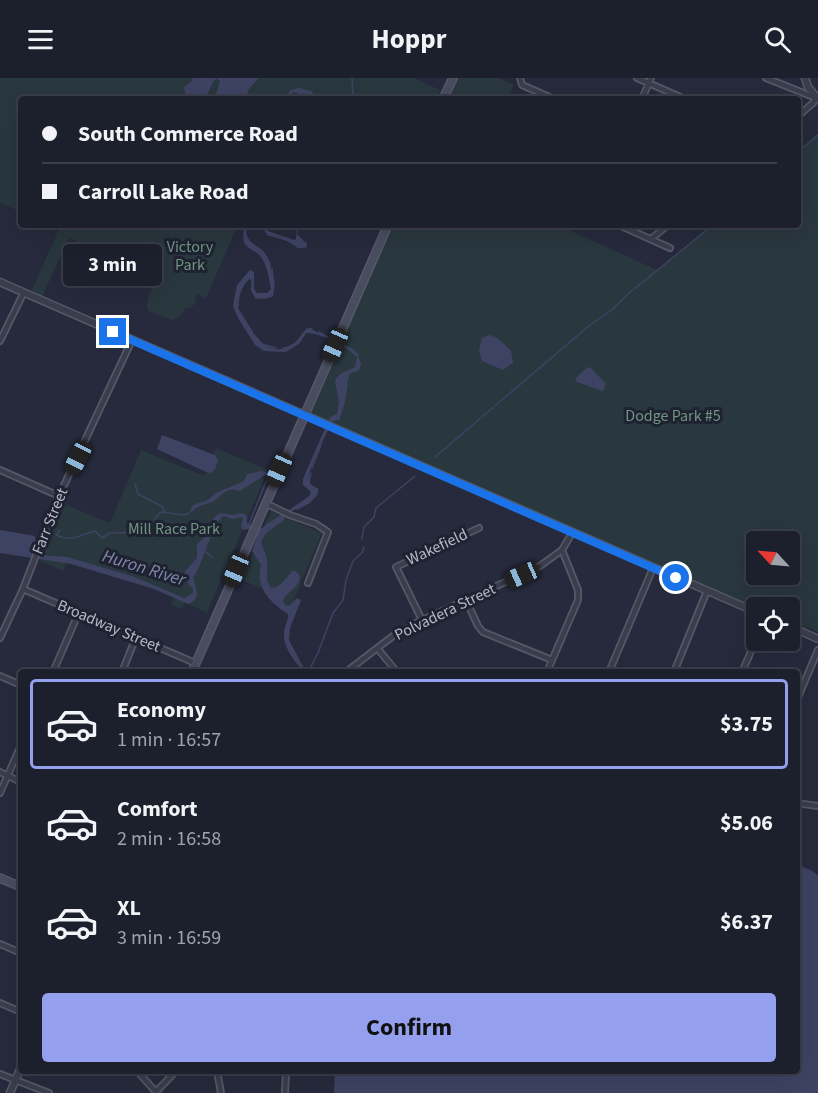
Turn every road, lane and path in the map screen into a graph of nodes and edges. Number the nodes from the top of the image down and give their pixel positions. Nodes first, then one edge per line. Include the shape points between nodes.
1 (453, 78) edge
2 (637, 78) edge
3 (766, 78) edge
4 (804, 78) edge
5 (520, 80) edge
6 (650, 81) edge
7 (537, 92) junction
8 (444, 96) edge
9 (535, 96) edge
10 (547, 96) edge
11 (643, 96) edge
12 (679, 96) edge
13 (817, 98) edge
14 (801, 113) edge
15 (387, 228) edge
16 (626, 228) edge
17 (638, 228) edge
18 (665, 228) edge
19 (636, 232) junction
20 (651, 240) junction
21 (670, 248) dead end
22 (0, 282) edge
23 (24, 292) junction
24 (132, 340) junction
25 (0, 341) edge
26 (304, 415) junction
27 (0, 470) edge
28 (59, 496) junction
29 (265, 502) junction
30 (479, 528) dead end
31 (572, 533) junction
32 (562, 550) junction
33 (652, 568) junction
34 (309, 583) dead end
35 (23, 588) junction
36 (707, 591) junction
37 (466, 600) junction
38 (746, 608) edge
39 (79, 612) junction
40 (422, 620) junction
41 (800, 631) edge
42 (136, 637) junction
43 (0, 638) edge
44 (818, 639) edge
45 (377, 648) junction
46 (818, 650) edge
47 (751, 651) edge
48 (552, 660) junction
49 (195, 663) junction
50 (54, 669) edge
51 (123, 669) edge
52 (193, 669) edge
53 (350, 669) edge
54 (395, 669) edge
55 (548, 669) edge
56 (610, 669) edge
57 (675, 669) edge
58 (743, 669) edge
59 (0, 676) edge
60 (18, 685) edge
61 (800, 693) edge
62 (18, 752) edge
63 (0, 772) edge
64 (8, 776) junction
65 (18, 781) edge
66 (0, 793) edge
67 (800, 804) edge
68 (818, 806) edge
69 (0, 878) edge
70 (18, 886) edge
71 (0, 944) edge
72 (18, 952) edge
73 (0, 1003) edge
74 (18, 1011) edge
75 (0, 1074) edge
76 (18, 1074) edge
77 (140, 1074) edge
78 (173, 1074) edge
79 (218, 1074) edge
80 (286, 1074) edge
81 (15, 1081) junction
82 (155, 1092) edge
83 (10, 1093) edge
84 (50, 1093) edge
85 (221, 1093) edge
86 (285, 1093) edge

1 - 8 main road
2 - 6 street
3 - 13 street
4 - 13 street
5 - 7 street
6 - 11 street
6 - 12 street
7 - 9 street
7 - 10 street
13 - 14 street
15 - 26 main road
16 - 19 street
17 - 19 street
18 - 20 street
19 - 20 street
20 - 21 street
22 - 23 street
23 - 24 street
23 - 25 street
24 - 26 street
24 - 28 street, Farr Street
26 - 29 main road
26 - 31 street
27 - 28 street
28 - 35 street, Farr Street
29 - 34 street via 328,532
29 - 49 main road
30 - 40 street, Wakefield via 396,567
31 - 32 street, Polvadera Street
31 - 33 street
32 - 37 street, Polvadera Street via 540,566
32 - 48 street via 578,590 578,600
33 - 36 street
33 - 56 street
35 - 39 street, Broadway Street
35 - 43 street, Farr Street
36 - 38 street
36 - 57 street
37 - 40 street, Polvadera Street
37 - 48 street via 483,632
39 - 42 street, Broadway Street
39 - 50 street
40 - 45 street, Polvadera Street
41 - 44 street
42 - 49 street, Broadway Street
42 - 51 street
45 - 53 street, Polvadera Street
45 - 54 street
46 - 61 street
47 - 58 street
48 - 55 street
49 - 52 main road
59 - 60 street
62 - 64 street
63 - 64 street
64 - 65 street
64 - 66 street
67 - 68 street
69 - 70 main road
71 - 72 street
73 - 74 street
75 - 81 street
76 - 81 street
77 - 82 street
78 - 82 street
79 - 85 street
80 - 86 street
81 - 83 street
81 - 84 street

